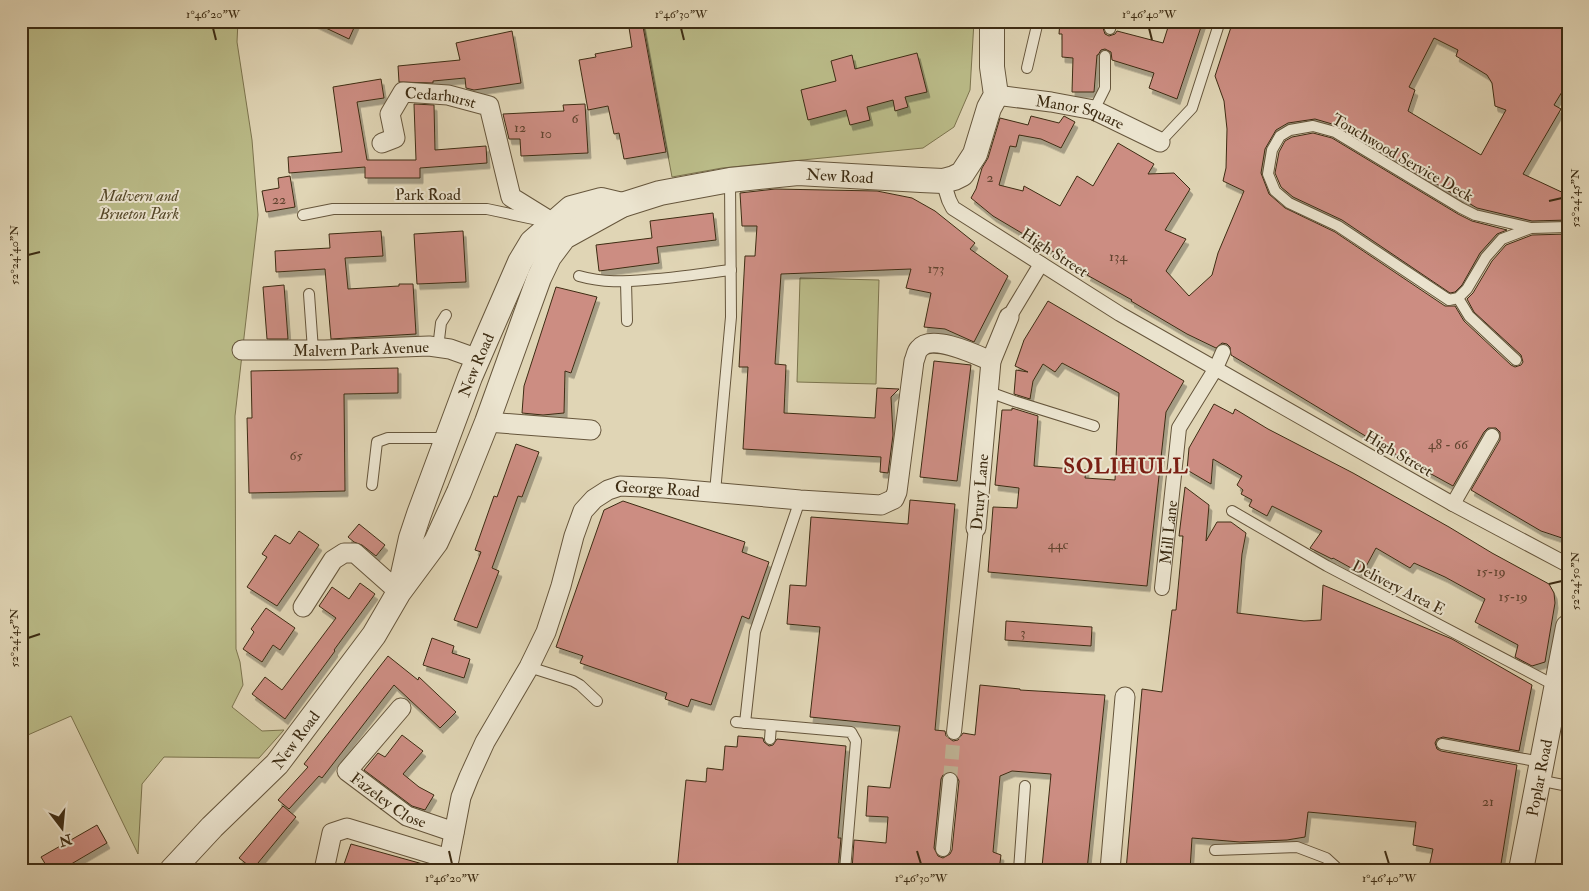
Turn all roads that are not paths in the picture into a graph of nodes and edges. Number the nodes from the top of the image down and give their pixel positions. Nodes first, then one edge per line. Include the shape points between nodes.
1 (992, 21) edge
2 (1038, 21) edge
3 (1220, 21) edge
4 (1104, 56) dead end
5 (1027, 68) dead end
6 (996, 95) junction
7 (1094, 110) junction
8 (1160, 142) joint
9 (382, 143) dead end
10 (730, 180) junction
11 (943, 181) junction
12 (622, 205) junction
13 (303, 215) dead end
14 (553, 223) junction
15 (586, 224) junction
16 (1568, 227) edge
17 (1531, 228) junction
18 (1041, 264) junction
19 (731, 270) junction
20 (580, 276) dead end
21 (626, 282) junction
22 (309, 294) dead end
23 (1458, 298) junction
24 (446, 315) dead end
25 (1009, 317) joint
26 (627, 321) dead end
27 (438, 348) junction
28 (242, 350) dead end
29 (313, 350) junction
30 (1223, 352) dead end
31 (1516, 360) dead end
32 (991, 361) junction
33 (474, 368) junction
34 (1216, 368) junction
35 (500, 384) junction
36 (989, 392) junction
37 (487, 422) junction
38 (1094, 426) dead end
39 (591, 430) dead end
40 (1492, 436) dead end
41 (447, 438) junction
42 (372, 485) dead end
43 (715, 492) junction
44 (800, 500) junction
45 (1453, 504) junction
46 (1232, 511) dead end
47 (419, 514) junction
48 (444, 524) junction
49 (976, 528) joint
50 (1568, 566) edge
51 (1162, 588) dead end
52 (400, 592) junction
53 (303, 607) dead end
54 (1568, 628) edge
55 (529, 667) junction
56 (1556, 686) junction
57 (1125, 697) dead end
58 (597, 701) dead end
59 (401, 708) dead end
60 (771, 725) junction
61 (954, 732) tunnel mouth
62 (770, 739) dead end
63 (1442, 744) dead end
64 (1539, 771) junction
65 (950, 780) tunnel mouth
66 (1025, 786) dead end
67 (1568, 786) edge
68 (454, 832) junction
69 (943, 848) dead end
70 (1215, 850) dead end
71 (448, 864) edge
72 (172, 870) edge
73 (324, 870) edge
74 (845, 870) edge
75 (1018, 870) edge
76 (1110, 870) edge
77 (1338, 870) edge
78 (1521, 870) edge

1 - 6 street
2 - 5 lane
3 - 8 lane via 1192,108
4 - 7 lane via 1105,88
6 - 7 street, Manor Square
6 - 11 street via 975,154 962,174
7 - 8 street, Manor Square
9 - 14 street, Cedarhurst via 395,138 390,114 403,92 448,94 490,106 511,197
10 - 11 street, New Road via 798,173
10 - 12 street, New Road via 660,193
10 - 19 lane
11 - 18 street, High Street via 953,208
12 - 14 street, New Road via 601,200 571,208
12 - 15 street, New Road
13 - 14 lane, Park Road via 333,209 487,209
14 - 15 street
14 - 33 street, New Road via 532,242 520,262
15 - 35 street, New Road via 564,237 549,257
16 - 17 lane, Touchwood Service Deck
17 - 23 lane, Touchwood Service Deck via 1502,240
17 - 23 lane, Touchwood Service Deck via 1475,215 1334,132 1313,126 1290,130 1280,136 1272,150 1268,174 1275,191 1288,203 1338,226 1449,300
18 - 25 street, Drury Lane
18 - 34 street, High Street via 1120,314
19 - 21 lane
19 - 43 lane via 731,317
20 - 21 lane
21 - 26 lane
22 - 29 lane
23 - 31 lane via 1469,316
24 - 27 lane
25 - 32 street, Drury Lane
27 - 29 street, Malvern Park Avenue
27 - 33 street, Malvern Park Avenue via 450,349
28 - 29 street, Malvern Park Avenue
30 - 34 street
32 - 36 street, Drury Lane
32 - 44 street, George Road via 933,343 918,350 894,499 881,506
33 - 35 street
33 - 41 street, New Road
34 - 45 street, High Street
34 - 51 street, Mill Lane via 1179,428
35 - 37 street, New Road
36 - 38 lane
36 - 49 street, Drury Lane
37 - 39 street
37 - 48 street, New Road
40 - 45 street
41 - 42 lane via 388,438 377,442
41 - 47 street, New Road
43 - 44 street, George Road
43 - 55 street, George Road via 620,486 594,499 583,511 562,586
44 - 60 lane via 755,632 741,723
45 - 50 street, High Street
46 - 56 lane, Delivery Area E via 1327,566
47 - 48 street
47 - 52 street, New Road
48 - 52 street, New Road via 436,542
49 - 61 street, Drury Lane
52 - 53 street via 355,553 344,553 333,560
52 - 72 street, New Road via 374,635 277,764 212,826
54 - 56 street, Poplar Road
55 - 58 lane via 573,681
55 - 68 street, George Road via 485,742 461,797
56 - 64 street, Poplar Road
57 - 76 street
59 - 68 street, Fazeley Close via 347,771 407,816
60 - 62 lane
60 - 74 lane via 851,732 856,741
63 - 64 lane
64 - 67 lane
64 - 78 street, Poplar Road
65 - 69 street
66 - 75 lane
68 - 71 street, George Road
70 - 77 lane via 1297,847 1326,858
71 - 73 street via 347,828 332,833

